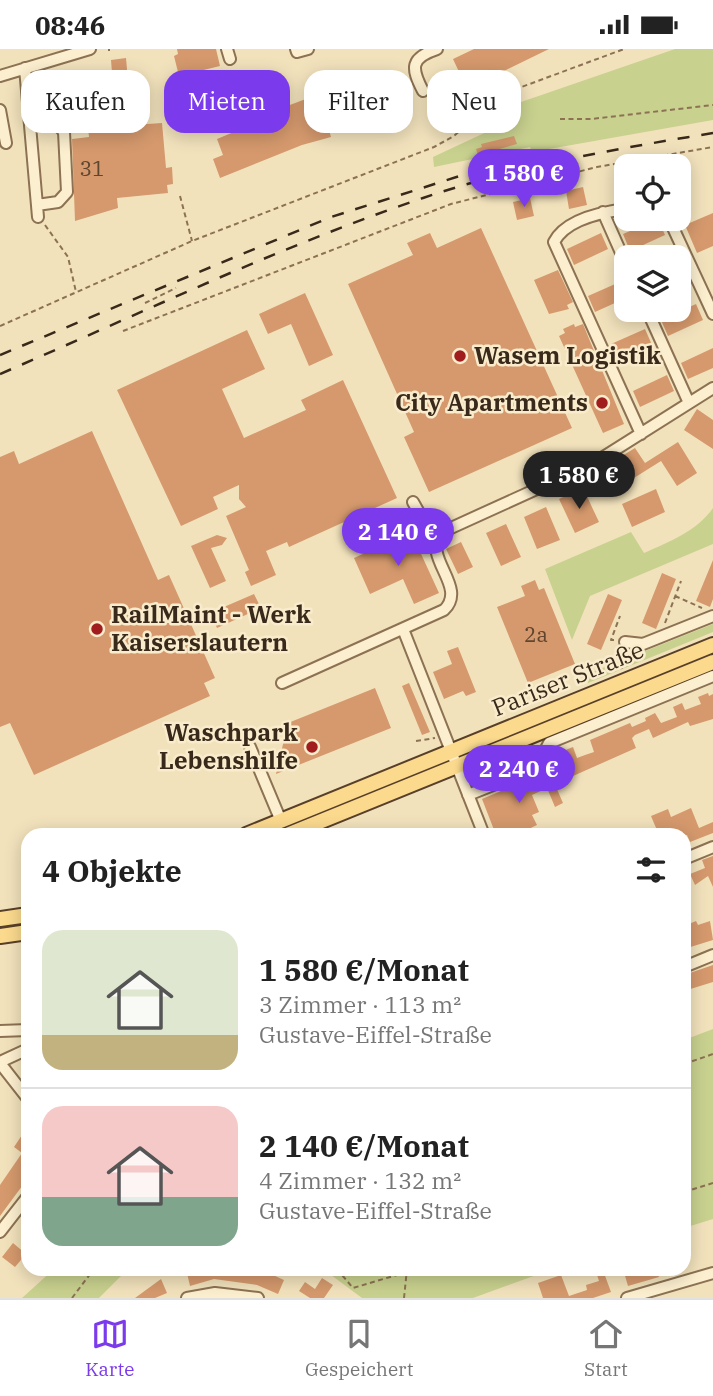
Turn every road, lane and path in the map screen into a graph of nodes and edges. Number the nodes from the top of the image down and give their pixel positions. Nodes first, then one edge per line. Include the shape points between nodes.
1 (87, 49) edge
2 (296, 49) edge
3 (309, 49) edge
4 (437, 49) edge
5 (624, 49) edge
6 (24, 68) joint
7 (0, 76) edge
8 (422, 91) dead end
9 (713, 105) edge
10 (0, 110) edge
11 (560, 119) dead end
12 (31, 133) edge
13 (64, 133) edge
14 (6, 142) dead end
15 (713, 146) edge
16 (180, 196) dead end
17 (37, 211) junction
18 (614, 211) edge
19 (603, 212) junction
20 (675, 231) edge
21 (192, 241) junction
22 (618, 245) edge
23 (177, 289) dead end
24 (77, 293) junction
25 (145, 303) dead end
26 (713, 314) edge
27 (652, 322) edge
28 (0, 327) edge
29 (123, 331) dead end
30 (713, 388) edge
31 (689, 403) junction
32 (641, 434) junction
33 (414, 502) dead end
34 (435, 541) junction
35 (681, 581) dead end
36 (674, 596) junction
37 (703, 608) dead end
38 (620, 616) dead end
39 (713, 616) edge
40 (403, 629) junction
41 (669, 633) junction
42 (625, 642) junction
43 (713, 645) edge
44 (713, 661) edge
45 (621, 665) dead end
46 (713, 676) edge
47 (282, 683) dead end
48 (439, 739) dead end
49 (416, 741) dead end
50 (250, 747) dead end
51 (452, 751) junction
52 (456, 766) junction
53 (468, 796) junction
54 (284, 828) edge
55 (481, 828) edge
56 (713, 847) edge
57 (691, 856) edge
58 (21, 916) edge
59 (0, 919) edge
60 (21, 933) edge
61 (0, 936) edge
62 (713, 955) edge
63 (691, 964) edge
64 (21, 1030) edge
65 (0, 1031) edge
66 (21, 1052) edge
67 (713, 1054) edge
68 (691, 1062) edge
69 (0, 1063) edge
70 (21, 1091) edge
71 (713, 1183) edge
72 (691, 1190) edge
73 (21, 1205) edge
74 (0, 1232) edge
75 (713, 1273) edge
76 (89, 1276) edge
77 (343, 1276) edge
78 (401, 1276) edge
79 (405, 1276) edge
80 (72, 1298) edge
81 (187, 1298) edge
82 (258, 1298) edge
83 (404, 1298) edge
84 (627, 1298) edge

1 - 6 street
2 - 3 street
4 - 8 street via 422,54 415,64
5 - 21 path via 500,95 454,136 434,147
6 - 7 street
9 - 11 path
10 - 14 street
12 - 17 street
13 - 17 street via 67,192 58,202
15 - 29 path via 597,167 451,204
16 - 21 path
17 - 24 path via 68,257
18 - 19 street
19 - 22 street
19 - 32 street via 560,230 554,242
20 - 26 street
21 - 24 path
23 - 25 path
24 - 28 path
27 - 31 street
30 - 31 street
31 - 32 street
32 - 34 street via 594,463 440,533
33 - 34 street
34 - 40 street via 435,552 453,593 451,603
35 - 36 path
36 - 37 path
36 - 41 path via 664,619
38 - 42 path via 611,640
39 - 41 street
40 - 47 street
40 - 51 street
41 - 42 street via 643,644
42 - 45 path via 617,652
43 - 51 main road, Pariser Straße
44 - 52 main road, Pariser Straße
46 - 53 street via 549,743 536,768
48 - 49 path
50 - 54 street
51 - 52 street
51 - 54 main road, Pariser Straße
52 - 53 street
52 - 54 main road, Pariser Straße
53 - 55 street
56 - 57 street
58 - 59 main road
60 - 61 main road
62 - 63 street
64 - 65 street
66 - 69 street
67 - 68 path
69 - 70 street
71 - 72 path
73 - 74 street
75 - 84 street
76 - 80 path
77 - 78 path via 353,1289
79 - 83 path
81 - 82 street via 215,1293

